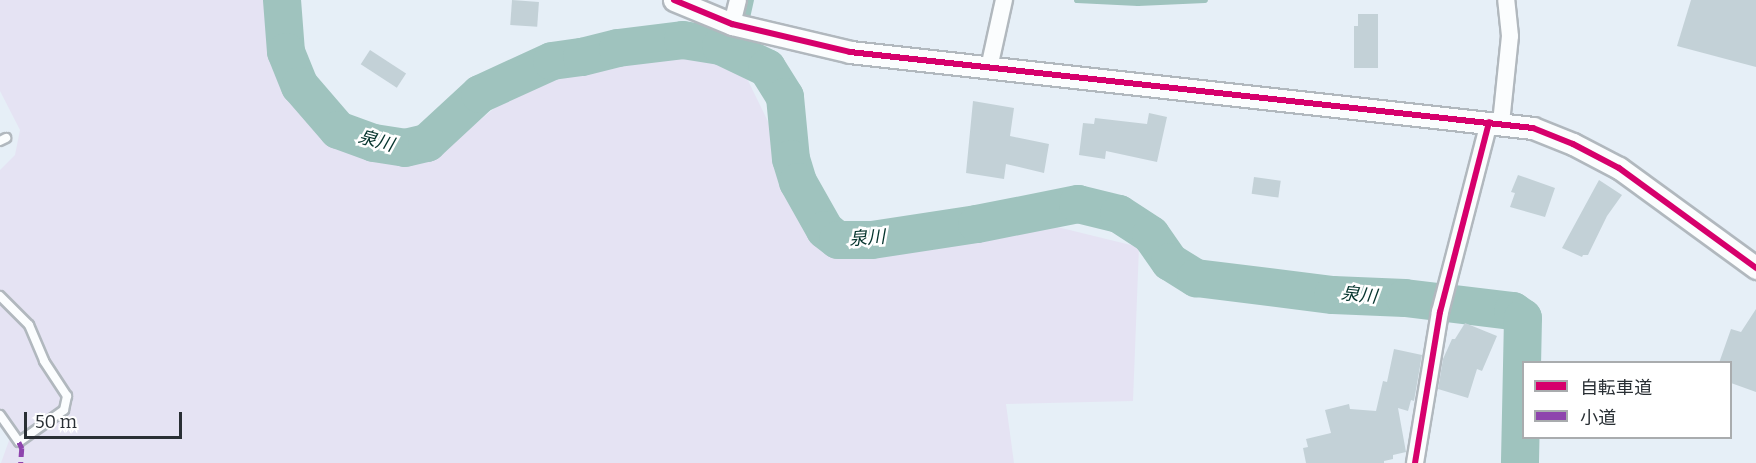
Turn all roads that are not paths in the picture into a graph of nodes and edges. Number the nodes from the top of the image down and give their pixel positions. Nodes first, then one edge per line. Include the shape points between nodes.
1 (674, 0) edge
2 (738, 0) edge
3 (1004, 0) edge
4 (1506, 0) edge
5 (732, 24) junction
6 (989, 68) junction
7 (1495, 123) junction
8 (1756, 268) edge
9 (0, 296) edge
10 (0, 415) edge
11 (1415, 463) edge

1 - 5 street
2 - 5 street
3 - 6 street
4 - 7 street via 1510,36
5 - 6 street via 850,52
6 - 7 street
7 - 8 street via 1533,128 1619,168
7 - 11 street via 1440,312
9 - 10 lane via 29,325 44,361 67,396 64,410 19,442

